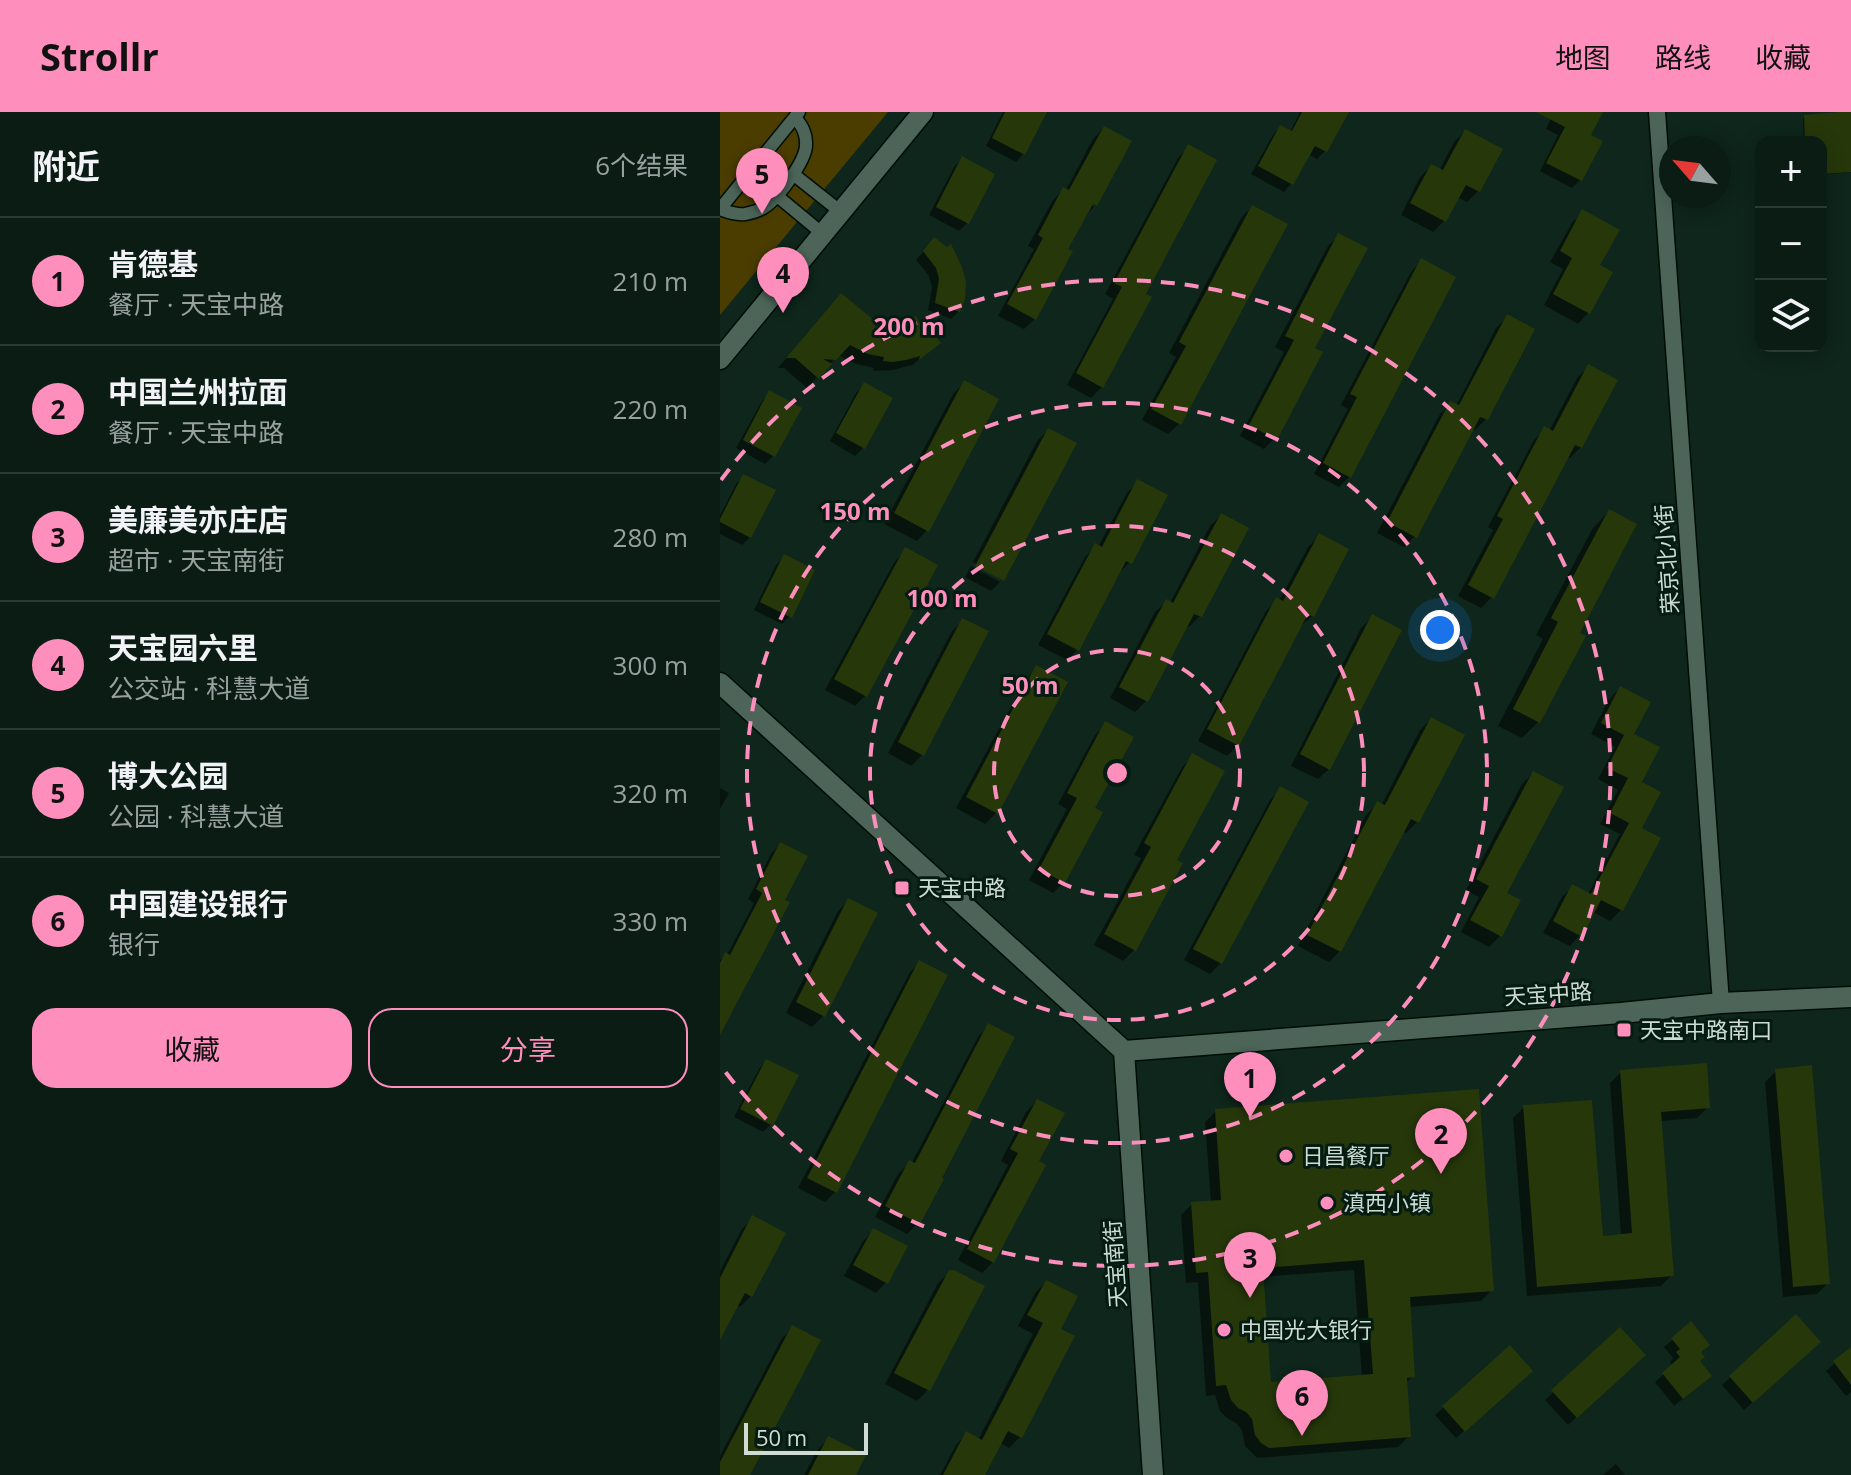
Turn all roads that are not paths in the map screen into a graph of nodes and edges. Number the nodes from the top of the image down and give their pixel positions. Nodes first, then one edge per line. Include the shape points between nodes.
1 (923, 112) edge
2 (1657, 112) edge
3 (797, 114) edge
4 (793, 174) junction
5 (776, 195) junction
6 (720, 209) edge
7 (841, 212) junction
8 (823, 234) junction
9 (720, 359) edge
10 (720, 683) edge
11 (1851, 997) edge
12 (1721, 1003) junction
13 (1124, 1051) junction
14 (1153, 1475) edge

1 - 7 street
2 - 12 street, 荣京北小街
3 - 4 street via 807,144
3 - 6 street
4 - 5 street
4 - 7 street
5 - 6 street via 755,212 741,215
5 - 8 street
7 - 8 street
8 - 9 street
10 - 13 street
11 - 12 street, 天宝中路
12 - 13 street, 天宝中路
13 - 14 street, 天宝南街

